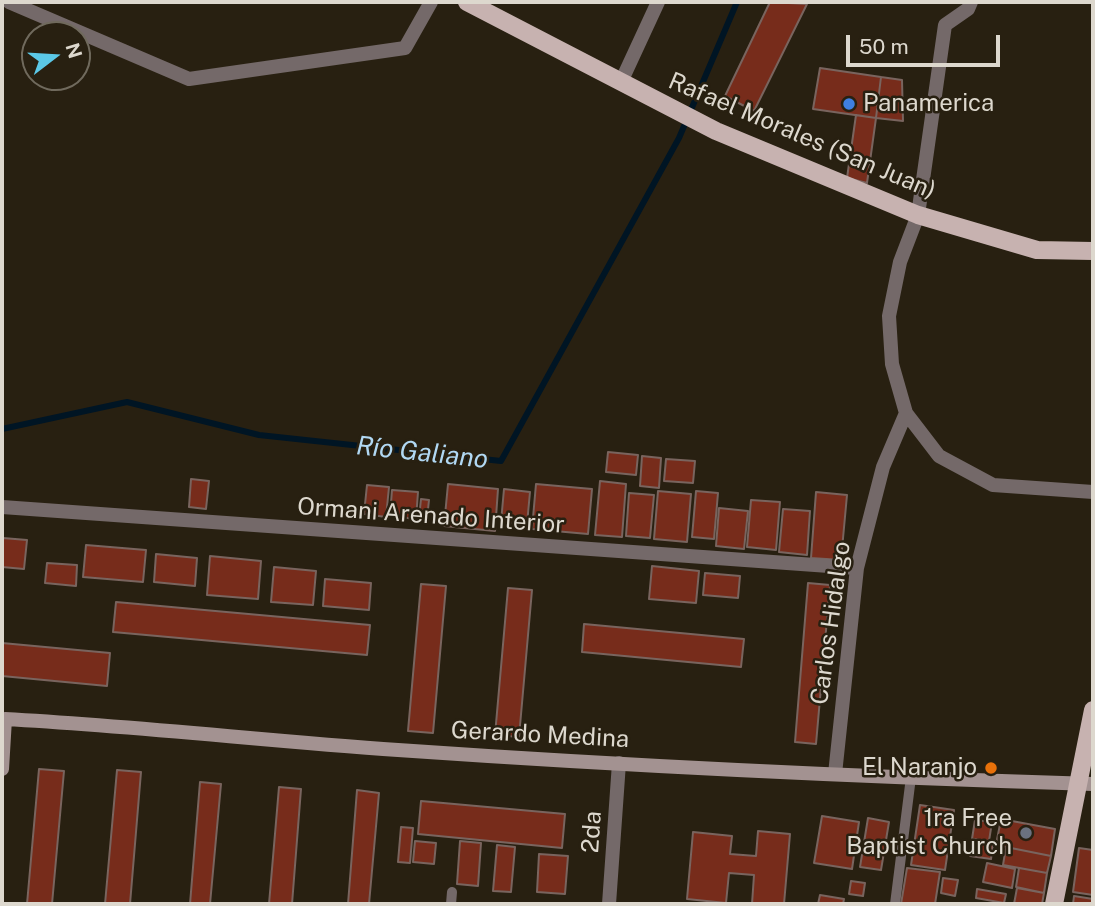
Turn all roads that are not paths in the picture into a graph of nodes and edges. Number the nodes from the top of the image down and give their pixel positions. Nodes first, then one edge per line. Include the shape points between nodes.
1 (9, 2) edge
2 (431, 2) edge
3 (467, 2) edge
4 (658, 2) edge
5 (971, 2) edge
6 (621, 82) junction
7 (918, 215) junction
8 (1093, 251) edge
9 (906, 414) junction
10 (1093, 492) edge
11 (2, 508) edge
12 (857, 568) junction
13 (1093, 710) edge
14 (3, 719) edge
15 (619, 763) junction
16 (2, 769) edge
17 (835, 774) junction
18 (911, 777) junction
19 (1085, 783) edge
20 (452, 892) dead end
21 (451, 904) edge
22 (609, 904) edge
23 (895, 904) edge
24 (1054, 904) edge

1 - 2 street via 189,79 405,48
3 - 6 main road, Rafael Morales (San Juan)
4 - 6 street
5 - 7 street via 945,25
6 - 7 main road, Rafael Morales (San Juan) via 716,131
7 - 8 main road, Rafael Morales (San Juan) via 1037,250
7 - 9 street via 900,262 888,316 892,364
9 - 10 street via 939,456 993,485
9 - 12 street, Carlos Hidalgo via 883,467
11 - 12 street, Ormani Arenado Interior
12 - 17 street, Carlos Hidalgo
13 - 19 main road
14 - 15 street, Gerardo Medina
14 - 16 street
15 - 17 street, Gerardo Medina
15 - 22 street, 2da
17 - 18 street, Gerardo Medina
18 - 19 street, Gerardo Medina
18 - 23 lane
19 - 24 main road
20 - 21 lane

